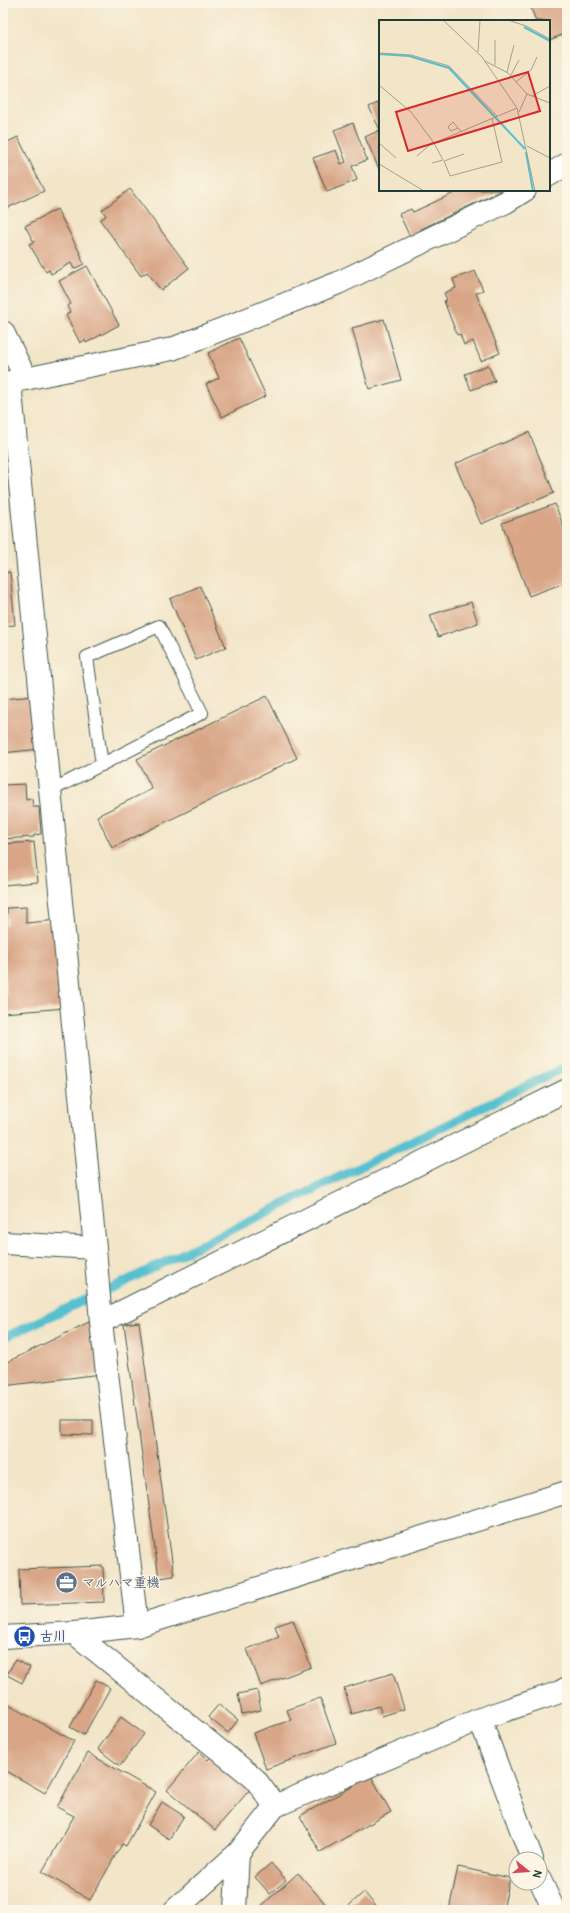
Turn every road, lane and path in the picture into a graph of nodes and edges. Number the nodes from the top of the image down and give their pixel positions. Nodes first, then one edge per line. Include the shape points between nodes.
1 (567, 164) edge
2 (550, 174) edge
3 (523, 191) edge
4 (3, 332) edge
5 (13, 382) edge
6 (102, 765) junction
7 (50, 791) junction
8 (567, 1090) edge
9 (3, 1243) edge
10 (95, 1248) junction
11 (101, 1314) junction
12 (567, 1492) edge
13 (137, 1626) junction
14 (74, 1633) junction
15 (3, 1637) edge
16 (567, 1688) edge
17 (480, 1719) junction
18 (275, 1806) junction
19 (529, 1851) edge
20 (238, 1852) junction
21 (544, 1891) edge
22 (175, 1910) edge
23 (235, 1910) edge
24 (554, 1910) edge

1 - 2 street
3 - 5 street via 506,202 338,283 172,349
4 - 5 street
5 - 7 street
6 - 6 lane via 202,713 159,626 87,657
6 - 7 lane
7 - 10 street
8 - 11 street
9 - 10 street
10 - 11 street
11 - 13 street
12 - 13 street
13 - 14 street
14 - 15 street
14 - 18 street via 255,1779
16 - 17 street
17 - 18 street
17 - 19 street
18 - 20 street
20 - 22 street
20 - 23 street
21 - 24 street

